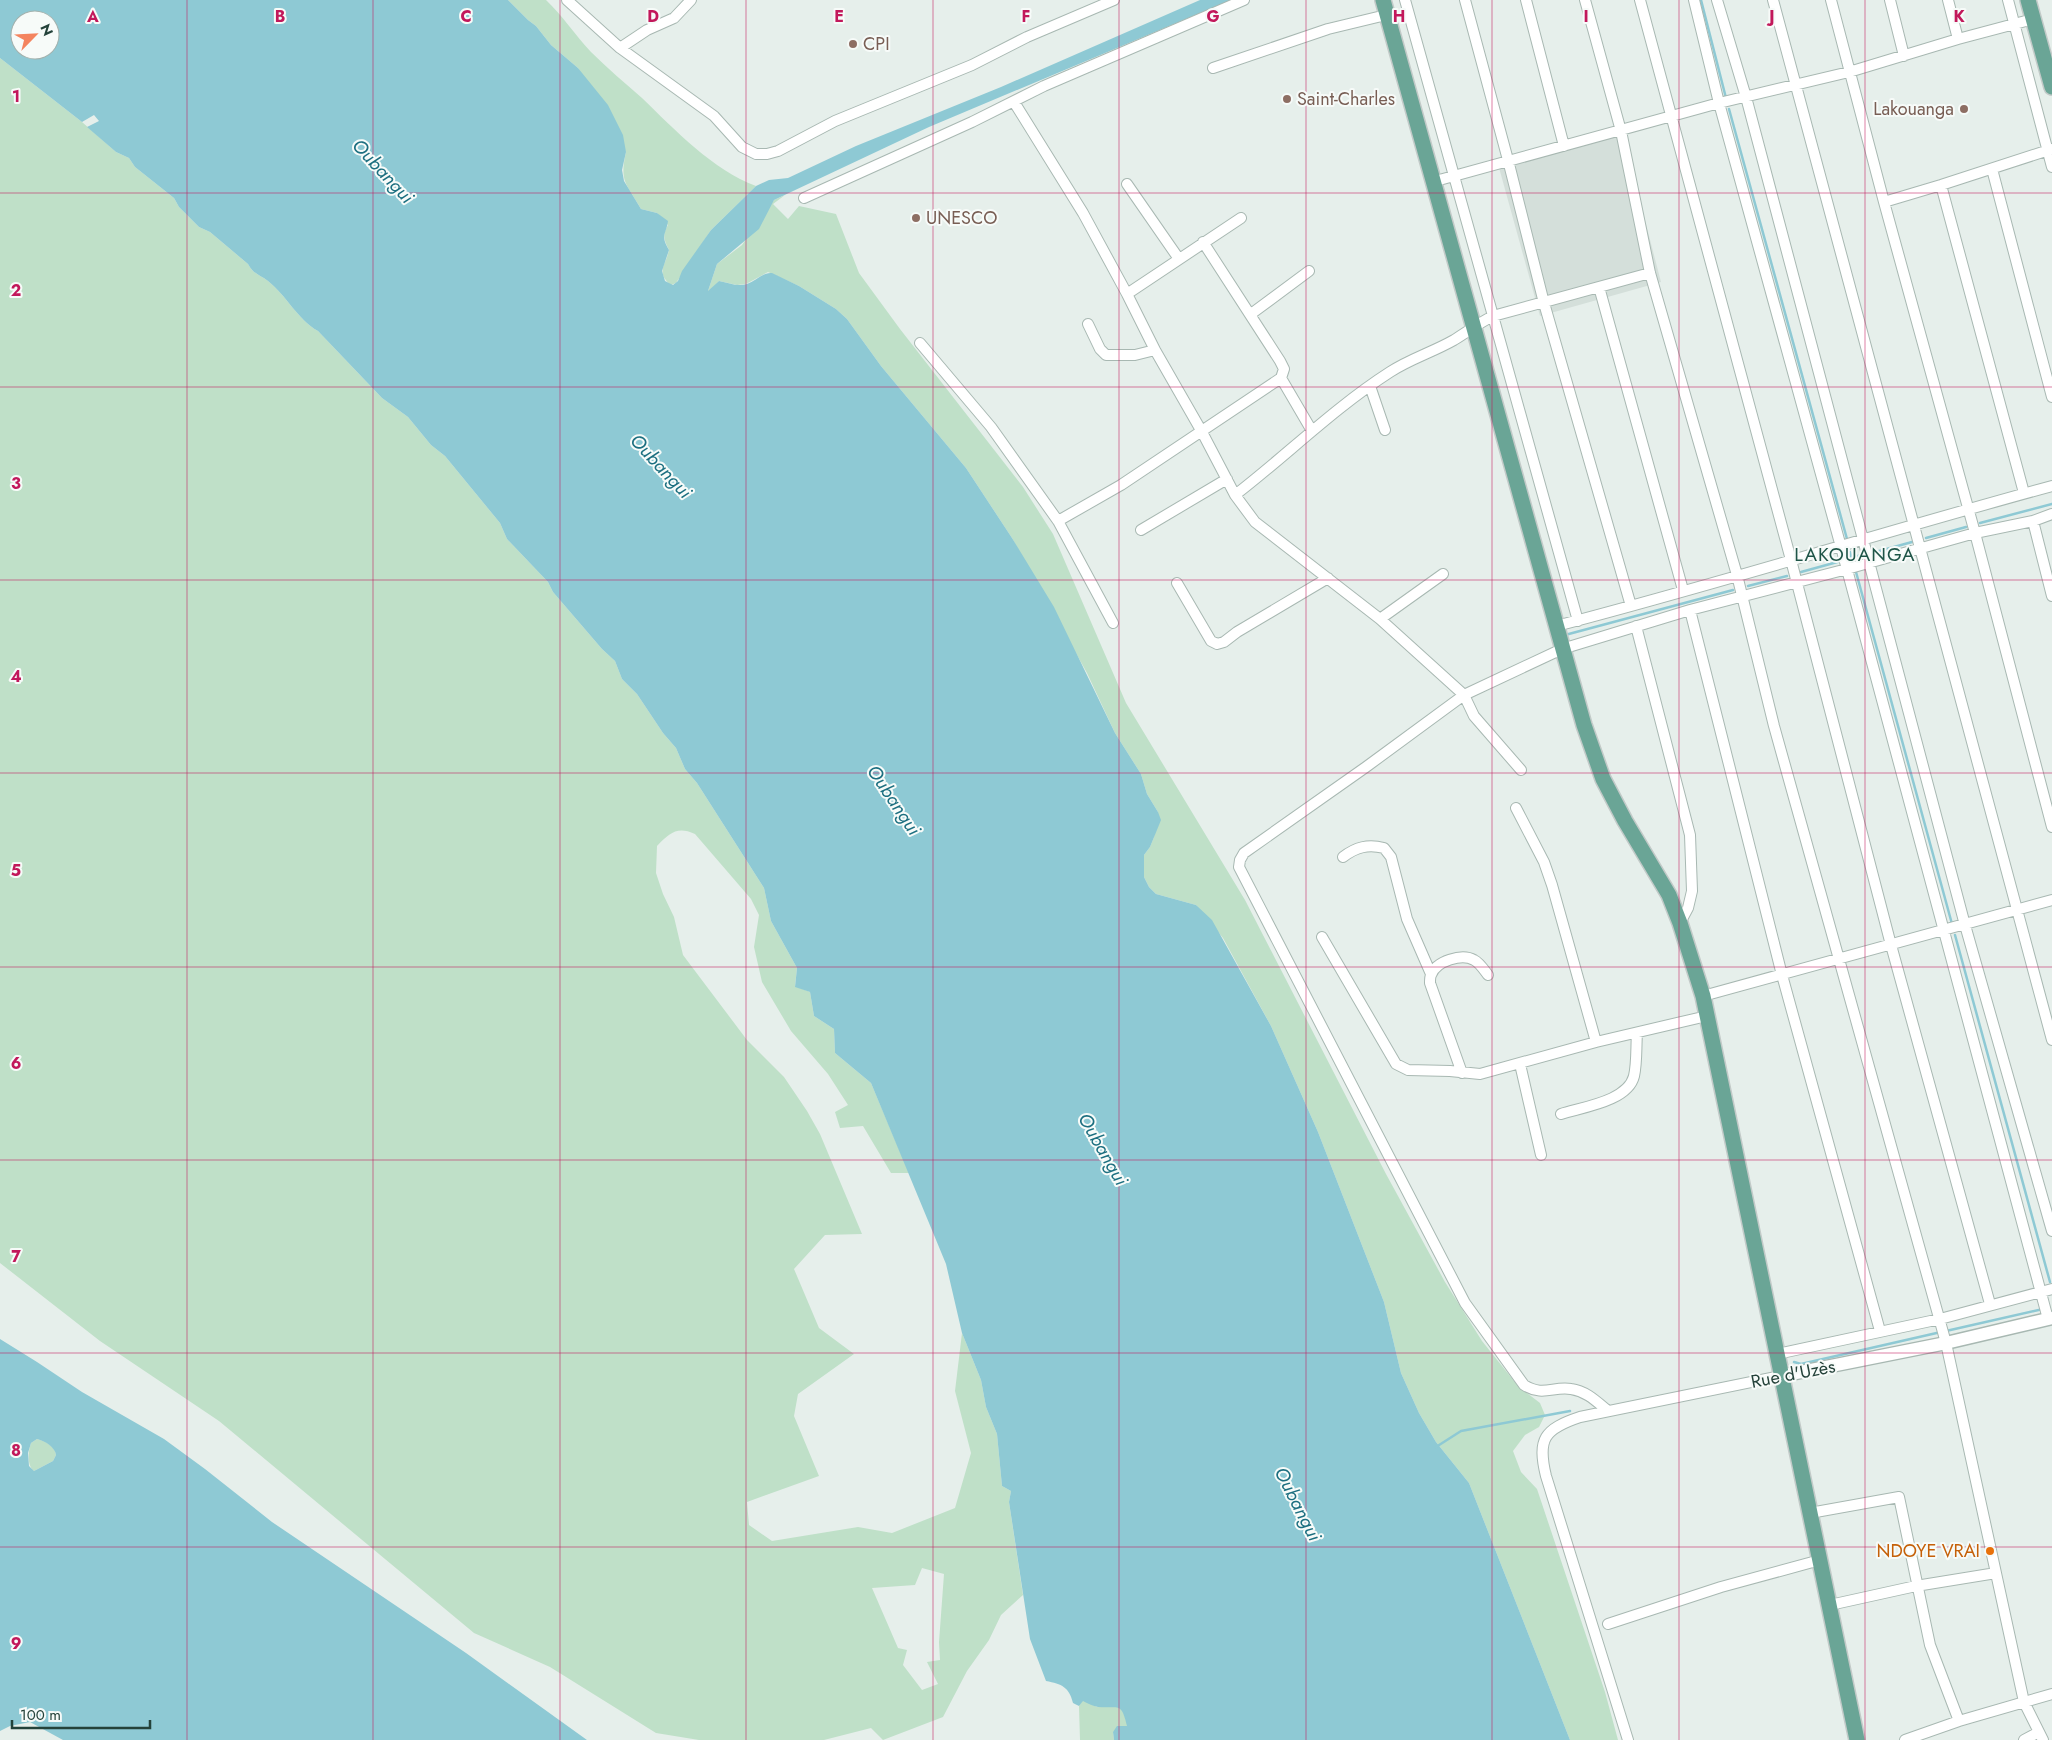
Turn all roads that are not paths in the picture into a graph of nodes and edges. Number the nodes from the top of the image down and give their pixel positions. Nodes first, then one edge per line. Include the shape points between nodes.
1 (566, 0) edge
2 (691, 0) edge
3 (1114, 0) edge
4 (1244, 0) edge
5 (1405, 0) edge
6 (1465, 0) edge
7 (1526, 0) edge
8 (1585, 0) edge
9 (1640, 0) edge
10 (1694, 0) edge
11 (1717, 0) edge
12 (1774, 0) edge
13 (1832, 0) edge
14 (1890, 0) edge
15 (1948, 0) edge
16 (2008, 0) edge
17 (2028, 0) edge
18 (1384, 7) edge
19 (2033, 19) junction
20 (2015, 25) junction
21 (1958, 39) junction
22 (620, 48) junction
23 (1904, 56) junction
24 (1213, 68) dead end
25 (1849, 72) junction
26 (1795, 86) junction
27 (2052, 87) edge
28 (1746, 97) junction
29 (1014, 102) junction
30 (1719, 104) junction
31 (1671, 117) junction
32 (1621, 131) junction
33 (1564, 146) junction
34 (2050, 150) edge
35 (1508, 160) junction
36 (2052, 167) edge
37 (1992, 169) junction
38 (1454, 175) junction
39 (1432, 182) junction
40 (1127, 184) dead end
41 (1942, 186) junction
42 (804, 198) dead end
43 (1884, 202) junction
44 (1241, 218) dead end
45 (1203, 242) junction
46 (1179, 259) junction
47 (1309, 271) dead end
48 (1650, 273) junction
49 (1599, 287) junction
50 (1127, 294) junction
51 (1544, 303) junction
52 (1251, 314) junction
53 (1493, 316) junction
54 (1088, 324) dead end
55 (1472, 327) junction
56 (920, 343) dead end
57 (1154, 350) junction
58 (1280, 378) junction
59 (1370, 386) junction
60 (2052, 397) edge
61 (1386, 430) dead end
62 (1312, 431) junction
63 (1202, 432) junction
64 (1227, 479) junction
65 (2052, 486) edge
66 (2024, 493) junction
67 (1235, 495) junction
68 (1968, 508) junction
69 (2052, 514) edge
70 (1058, 521) junction
71 (2033, 521) junction
72 (1915, 523) junction
73 (1141, 530) dead end
74 (1975, 533) junction
75 (1863, 541) junction
76 (1841, 547) junction
77 (1921, 549) junction
78 (1791, 560) junction
79 (1869, 563) junction
80 (1847, 569) junction
81 (1443, 574) dead end
82 (1737, 575) junction
83 (1328, 578) junction
84 (1177, 582) dead end
85 (1796, 582) junction
86 (1683, 590) junction
87 (1742, 596) junction
88 (2052, 596) edge
89 (1631, 606) junction
90 (1690, 610) junction
91 (1380, 619) junction
92 (1578, 621) junction
93 (1113, 623) dead end
94 (1556, 626) junction
95 (1636, 626) junction
96 (1562, 648) junction
97 (1464, 695) junction
98 (1521, 770) dead end
99 (1516, 808) dead end
100 (2052, 826) edge
101 (1343, 857) dead end
102 (2052, 900) edge
103 (2018, 911) junction
104 (1680, 923) junction
105 (1965, 925) junction
106 (1944, 930) junction
107 (1322, 938) dead end
108 (1891, 945) junction
109 (1838, 960) junction
110 (1431, 974) junction
111 (1488, 975) dead end
112 (1782, 975) junction
113 (1703, 996) junction
114 (1708, 1016) junction
115 (1637, 1033) junction
116 (2052, 1040) edge
117 (1596, 1042) junction
118 (1520, 1064) junction
119 (1462, 1074) junction
120 (1561, 1114) dead end
121 (1540, 1155) dead end
122 (2052, 1232) edge
123 (2052, 1289) edge
124 (2041, 1292) junction
125 (1990, 1304) junction
126 (2050, 1318) edge
127 (1940, 1319) junction
128 (1880, 1331) junction
129 (1946, 1343) junction
130 (1777, 1354) junction
131 (1781, 1376) junction
132 (1608, 1411) junction
133 (1810, 1513) junction
134 (1820, 1560) junction
135 (1996, 1573) junction
136 (1916, 1586) junction
137 (1830, 1605) junction
138 (1608, 1624) dead end
139 (2052, 1694) edge
140 (2024, 1702) junction
141 (1959, 1721) junction
142 (2041, 1736) edge
143 (1628, 1740) edge
144 (1857, 1740) edge
145 (1905, 1740) edge
146 (2024, 1740) edge

1 - 22 street
2 - 22 street via 674,18 647,30
3 - 22 street via 1027,36 972,65 835,121 767,154 756,154 742,147 714,116
4 - 29 street
5 - 38 street
6 - 35 street
7 - 33 street
8 - 32 street
9 - 31 street
10 - 30 street
11 - 28 street
12 - 26 street
13 - 25 street
14 - 23 street
15 - 21 street
16 - 20 street
17 - 19 main road
18 - 24 street
18 - 39 main road
19 - 20 street
19 - 27 main road
20 - 21 street
20 - 34 street
21 - 23 street
23 - 25 street
25 - 26 street
25 - 43 street
26 - 28 street
26 - 72 street
28 - 30 street
28 - 75 street
29 - 42 street
29 - 50 street via 1083,213
30 - 31 street
30 - 76 street
31 - 32 street
31 - 78 street
32 - 33 street
32 - 48 street
33 - 35 street
34 - 36 street
34 - 37 street
35 - 38 street
35 - 51 street
37 - 41 street
37 - 60 street
38 - 39 street
38 - 53 street
39 - 55 main road
40 - 46 street
41 - 43 street
41 - 66 street
43 - 68 street
44 - 45 street
45 - 46 street
45 - 52 street
46 - 50 street
47 - 52 street
48 - 49 street
48 - 82 street
49 - 51 street
49 - 86 street
50 - 57 street
51 - 53 street
51 - 89 street
52 - 58 street via 1284,369
53 - 55 street
53 - 92 street
54 - 57 street via 1106,355 1135,355
55 - 59 street
55 - 94 main road
56 - 70 street via 991,427
57 - 63 street
58 - 62 street
58 - 63 street
59 - 61 street
59 - 62 street
62 - 67 street
63 - 64 street
63 - 70 street
64 - 67 street
64 - 73 street
65 - 66 street
66 - 68 street
67 - 83 street via 1268,534
68 - 72 street
68 - 74 street
69 - 71 street
70 - 93 street
71 - 74 street
71 - 88 street
72 - 75 street
72 - 77 street
74 - 77 street
74 - 100 street
75 - 76 street
75 - 79 street
76 - 78 street
76 - 80 street
77 - 79 street
77 - 103 street
78 - 82 street
78 - 85 street
79 - 80 street
79 - 105 street
80 - 85 street
80 - 106 street
81 - 91 street
82 - 86 street
82 - 87 street
83 - 84 street via 1217,644 1211,641
83 - 91 street
85 - 87 street
85 - 108 street
86 - 89 street
87 - 90 street
87 - 109 street
89 - 92 street
90 - 95 street
90 - 112 street
91 - 97 street
92 - 94 street
94 - 96 main road
95 - 96 street
95 - 104 street via 1690,835 1692,891
96 - 97 street
96 - 104 main road via 1603,779 1669,895
97 - 98 street via 1474,716
97 - 132 street via 1244,853 1240,867 1465,1303 1524,1385 1533,1390 1569,1388 1589,1395
99 - 117 street via 1552,885
101 - 110 street via 1362,846 1384,848 1395,872 1407,919
102 - 103 street
103 - 105 street
103 - 116 street
104 - 113 main road
105 - 106 street
105 - 122 street
106 - 108 street
106 - 124 street
107 - 119 street via 1396,1064 1408,1070
108 - 109 street
108 - 125 street
109 - 112 street
109 - 127 street
110 - 111 street via 1452,959 1464,958 1473,959
110 - 119 street via 1430,983
112 - 113 street
112 - 128 street
113 - 114 main road
114 - 115 street
114 - 130 main road
115 - 117 street
115 - 120 street via 1634,1077 1628,1089 1618,1096
117 - 118 street
118 - 119 street via 1480,1074
118 - 121 street
123 - 124 street
124 - 125 street
124 - 126 street
125 - 127 street
126 - 129 street, Rue d'Uzès
127 - 128 street
127 - 129 street
128 - 130 street
129 - 131 street, Rue d'Uzès
129 - 135 street
130 - 131 main road
131 - 132 street, Rue d'Uzès
131 - 133 main road
132 - 143 street, Rue d'Uzès via 1564,1422 1552,1429 1542,1444 1541,1456
133 - 134 main road
133 - 136 street via 1899,1497
134 - 137 main road
134 - 138 street
135 - 136 street
135 - 140 street
136 - 137 street
136 - 141 street via 1930,1646
137 - 144 main road
139 - 140 street
140 - 141 street
140 - 142 street
141 - 145 street
142 - 146 street

